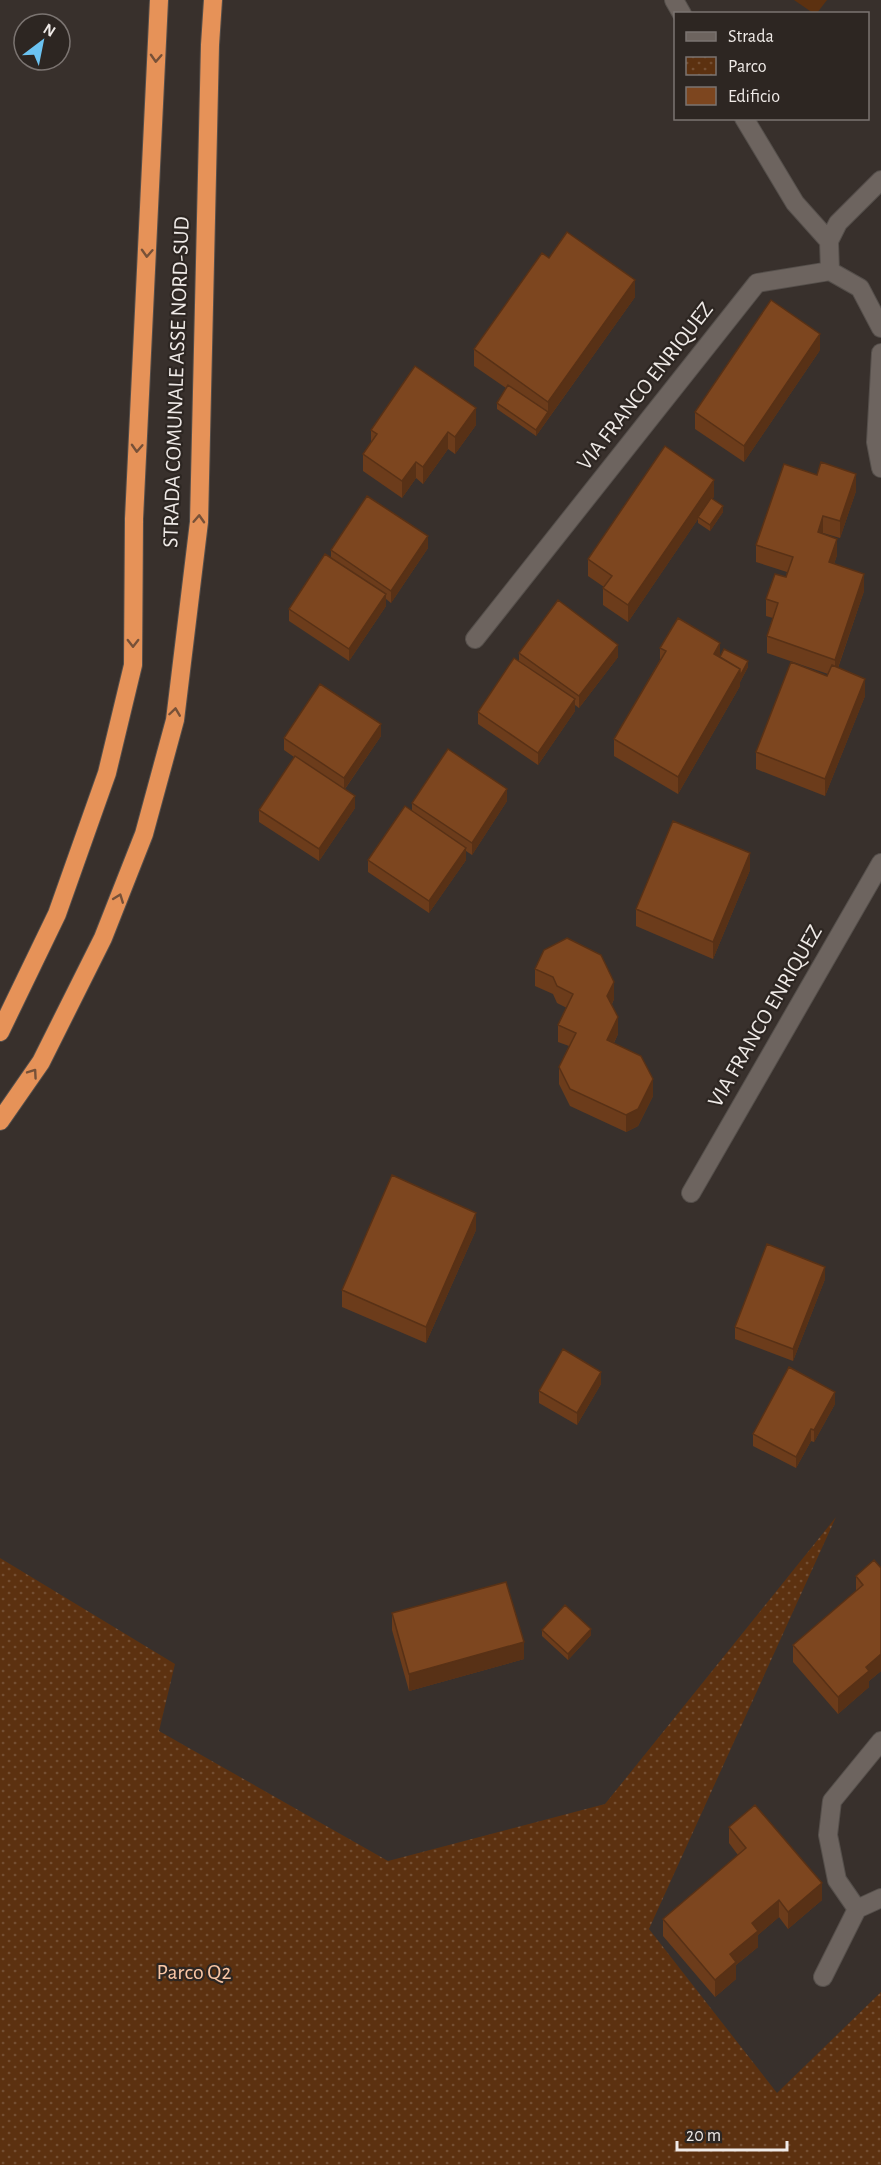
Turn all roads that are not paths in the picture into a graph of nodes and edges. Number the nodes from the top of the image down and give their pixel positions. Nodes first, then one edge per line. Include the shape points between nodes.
1 (159, 0) edge
2 (213, 0) edge
3 (745, 120) edge
4 (878, 186) edge
5 (829, 241) junction
6 (830, 271) junction
7 (881, 328) edge
8 (881, 353) edge
9 (881, 468) edge
10 (475, 639) dead end
11 (881, 863) edge
12 (0, 1032) edge
13 (0, 1121) edge
14 (691, 1192) dead end
15 (881, 1741) edge
16 (881, 1898) edge
17 (857, 1910) junction
18 (823, 1977) dead end

1 -> 12 highway, STRADA COMUNALE ASSE NORD-SUD via 134,507 133,665 107,773 57,914
13 -> 2 highway, STRADA COMUNALE ASSE NORD-SUD via 42,1062 104,938 144,834 175,720 199,522
3 - 5 street via 795,203
4 - 5 street via 838,223
5 - 6 street
6 - 7 street via 860,288
6 - 10 street, VIA FRANCO ENRIQUEZ via 757,283
8 - 9 street via 876,442
11 - 14 street, VIA FRANCO ENRIQUEZ
15 - 17 street via 832,1801 828,1835 837,1880
16 - 17 street
17 - 18 street

